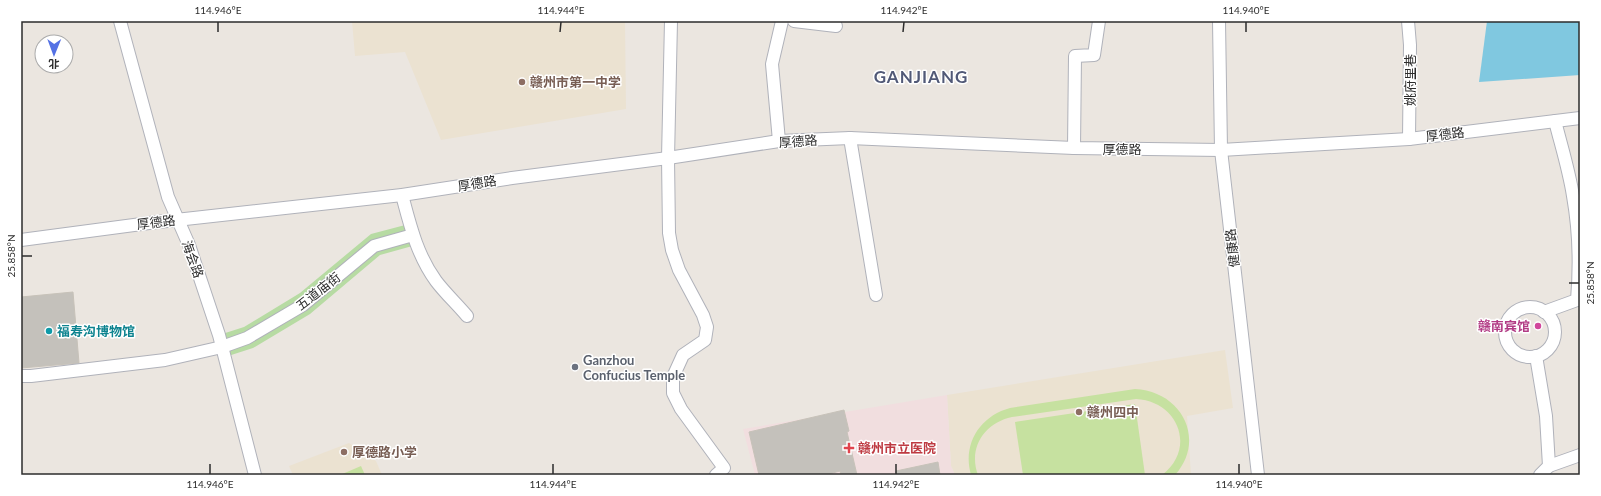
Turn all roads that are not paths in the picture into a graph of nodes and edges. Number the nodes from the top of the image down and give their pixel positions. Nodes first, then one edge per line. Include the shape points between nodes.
1 (120, 21) edge
2 (671, 21) edge
3 (782, 21) edge
4 (794, 21) edge
5 (1098, 21) edge
6 (1220, 21) edge
7 (1408, 21) edge
8 (836, 26) dead end
9 (1580, 118) edge
10 (1555, 121) junction
11 (850, 138) junction
12 (1409, 139) junction
13 (779, 142) junction
14 (1074, 148) junction
15 (1221, 150) junction
16 (668, 158) junction
17 (402, 195) junction
18 (177, 220) junction
19 (413, 235) junction
20 (21, 240) edge
21 (876, 295) dead end
22 (1544, 312) junction
23 (467, 316) dead end
24 (222, 347) junction
25 (1536, 356) junction
26 (21, 376) edge
27 (1580, 455) edge
28 (1549, 466) junction
29 (255, 475) edge
30 (716, 475) edge
31 (1258, 475) edge
32 (1540, 475) edge

1 - 18 street, 海会路 via 168,197
2 - 16 street
3 - 13 street via 772,64
4 - 8 street
5 - 14 street via 1094,55 1075,56
6 - 15 street, 健康路
7 - 12 street, 姚府里巷
9 - 10 street, 厚德路
10 - 12 street, 厚德路
10 - 22 street via 1573,195 1579,284 1577,300
11 - 13 street, 厚德路
11 - 14 street, 厚德路
11 - 21 street
12 - 15 street, 厚德路
13 - 16 street, 厚德路
14 - 15 street, 厚德路
15 - 31 street, 健康路
16 - 17 street, 厚德路
16 - 30 street via 669,233 672,250 707,327 705,340 683,355 677,365 673,377 673,393 724,468
17 - 18 street, 厚德路
17 - 19 street
18 - 20 street, 厚德路
18 - 24 street, 海会路 via 189,245
19 - 23 street via 423,261 436,282
19 - 24 street, 五道庙街 via 374,246 303,305 247,338
22 - 25 street via 1554,325 1555,333 1549,348
22 - 25 street via 1537,308 1520,309 1511,317 1505,328 1505,336 1513,350 1520,354
24 - 26 street, 五道庙街 via 165,360
24 - 29 street, 海会路
25 - 28 street via 1546,416
27 - 28 street
28 - 32 street

